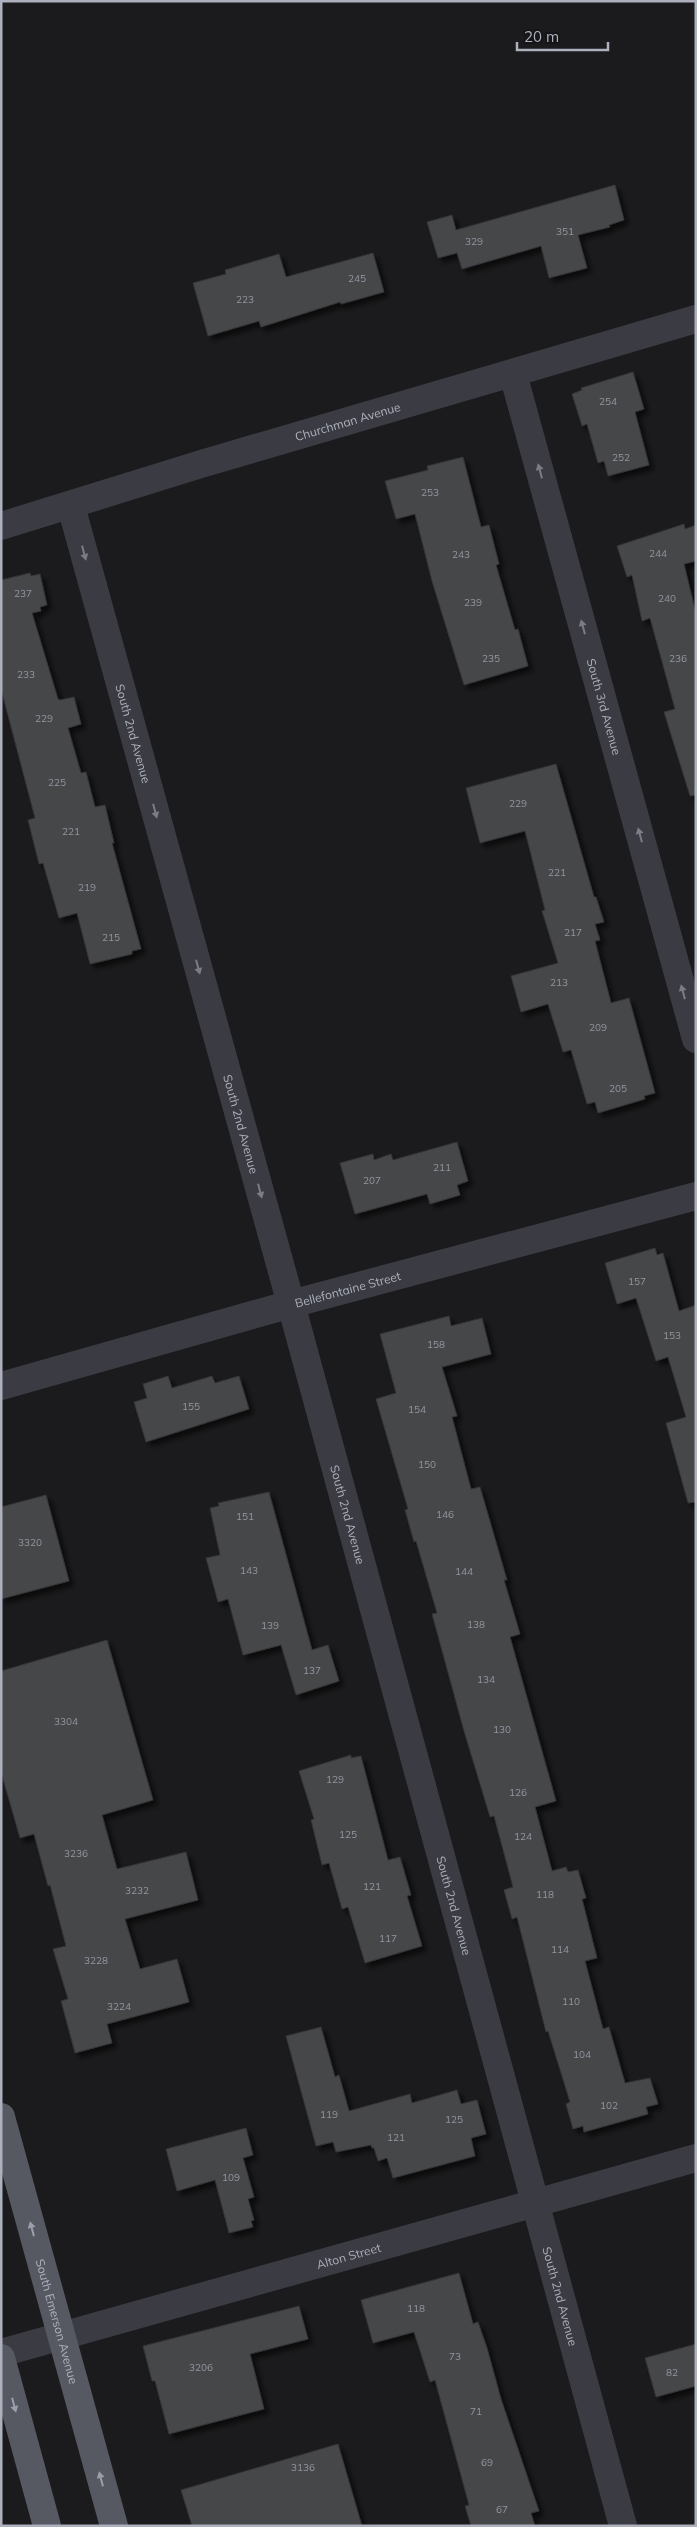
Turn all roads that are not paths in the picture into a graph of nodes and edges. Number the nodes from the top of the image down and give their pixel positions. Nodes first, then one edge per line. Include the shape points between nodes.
1 (696, 319) edge
2 (513, 374) junction
3 (71, 506) junction
4 (1, 526) edge
5 (696, 1038) edge
6 (696, 1196) edge
7 (291, 1304) junction
8 (1, 1386) edge
9 (1, 2117) edge
10 (696, 2158) edge
11 (535, 2204) junction
12 (62, 2336) junction
13 (1, 2353) edge
14 (1, 2358) edge
15 (47, 2526) edge
16 (114, 2526) edge
17 (623, 2526) edge

1 - 2 street, Churchman Avenue
2 - 3 street, Churchman Avenue via 201,464
5 -> 2 street, South 3rd Avenue
3 - 4 street, Churchman Avenue
3 -> 7 street, South 2nd Avenue
6 - 7 street, Bellefontaine Street
7 - 8 street, Bellefontaine Street
7 - 11 street, South 2nd Avenue
12 -> 9 main road, South Emerson Avenue
10 - 11 street, Alton Street
11 - 12 street, Alton Street
11 - 17 street, South 2nd Avenue
12 - 13 street, Alton Street
16 -> 12 main road, South Emerson Avenue
14 -> 15 main road

